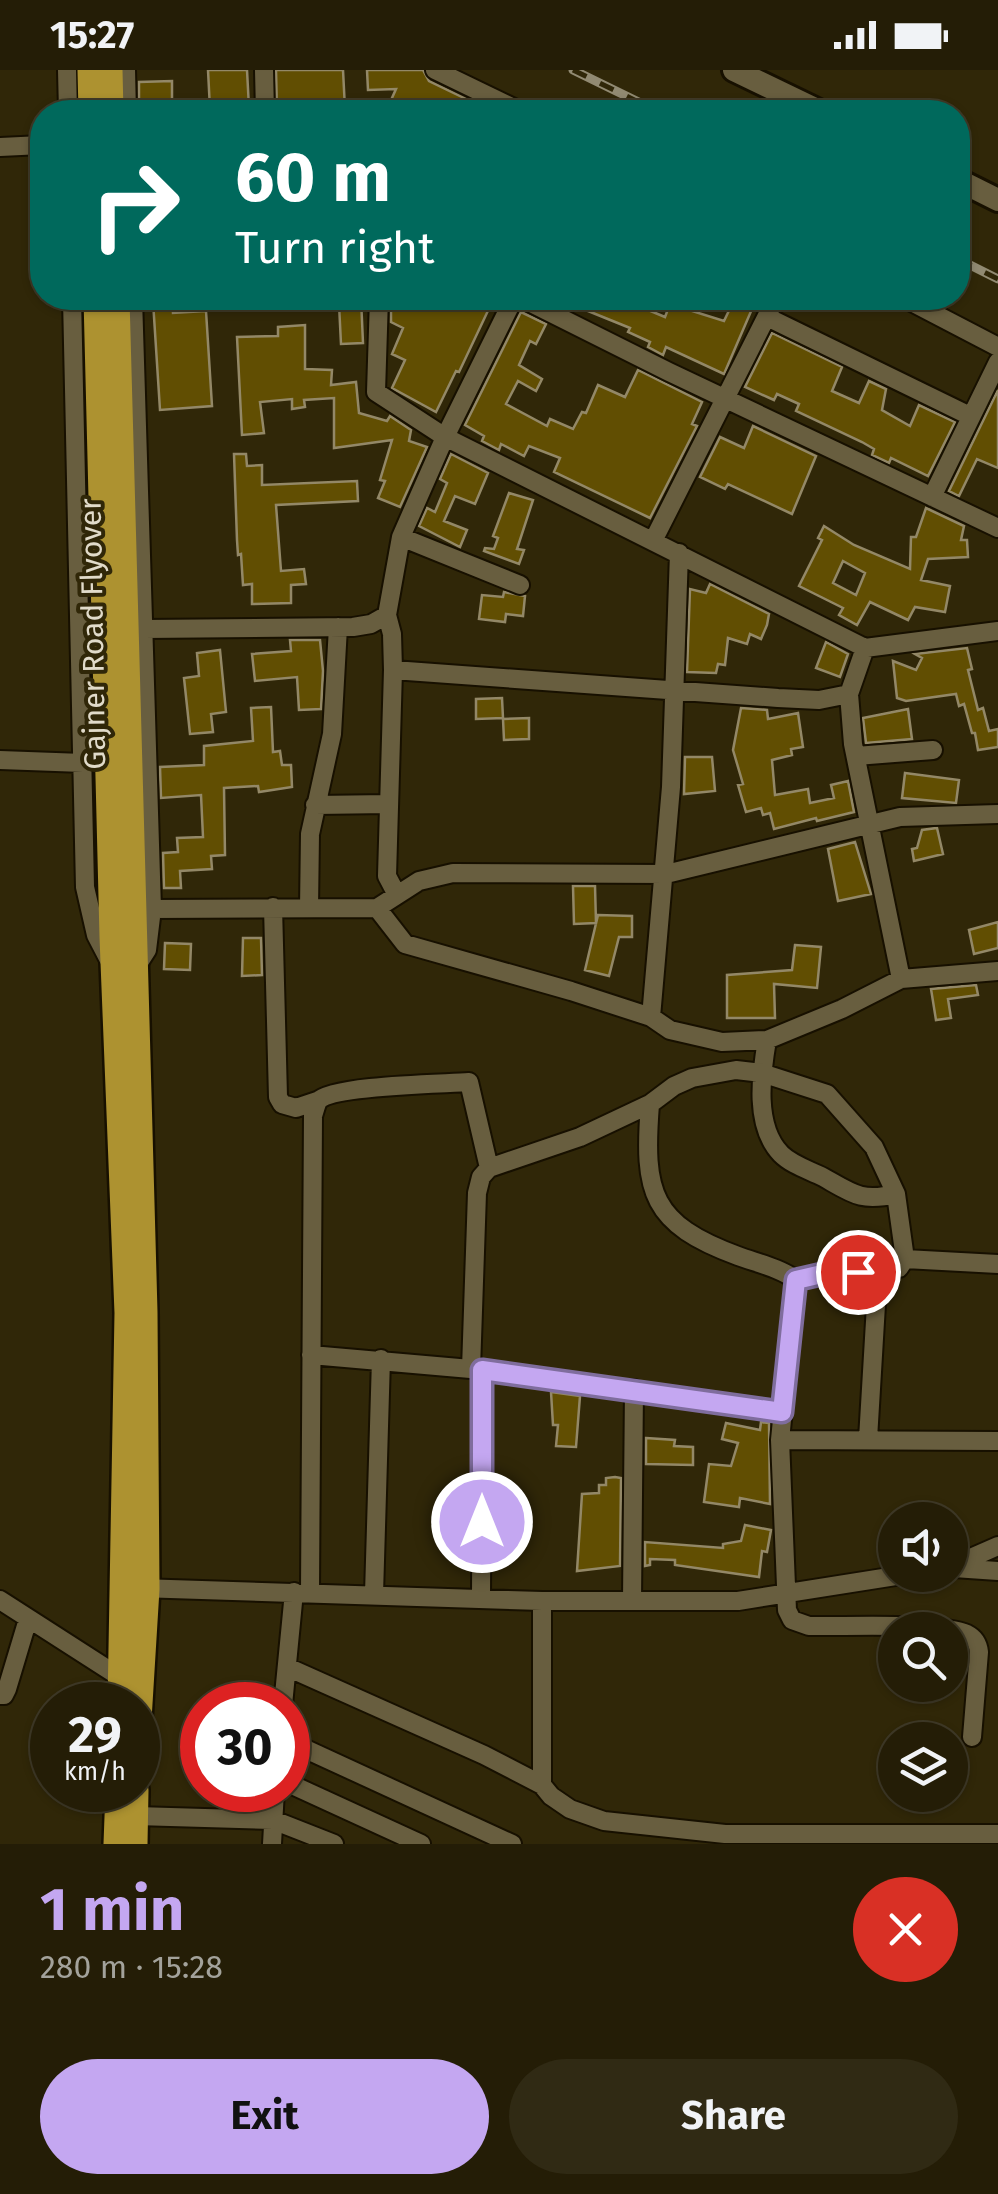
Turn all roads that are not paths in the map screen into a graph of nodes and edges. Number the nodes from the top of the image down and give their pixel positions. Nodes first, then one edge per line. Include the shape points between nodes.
1 (68, 70) edge
2 (90, 70) edge
3 (110, 70) edge
4 (126, 70) edge
5 (264, 70) edge
6 (435, 70) edge
7 (734, 70) edge
8 (68, 100) edge
9 (91, 100) edge
10 (111, 100) edge
11 (127, 100) edge
12 (265, 100) edge
13 (497, 100) edge
14 (796, 100) edge
15 (30, 145) edge
16 (0, 146) edge
17 (970, 186) edge
18 (998, 200) edge
19 (72, 310) edge
20 (96, 310) edge
21 (117, 310) edge
22 (133, 310) edge
23 (379, 310) edge
24 (512, 310) edge
25 (542, 310) edge
26 (770, 310) edge
27 (927, 310) edge
28 (766, 317) junction
29 (998, 347) edge
30 (998, 362) edge
31 (724, 399) junction
32 (970, 416) junction
33 (445, 437) junction
34 (932, 497) junction
35 (998, 528) edge
36 (401, 537) junction
37 (653, 541) junction
38 (680, 553) junction
39 (520, 585) dead end
40 (387, 615) junction
41 (338, 626) junction
42 (144, 628) junction
43 (998, 630) edge
44 (866, 648) junction
45 (393, 670) junction
46 (676, 690) junction
47 (849, 694) junction
48 (933, 750) dead end
49 (856, 756) junction
50 (0, 760) edge
51 (83, 763) junction
52 (389, 804) junction
53 (315, 805) junction
54 (998, 814) edge
55 (870, 826) junction
56 (666, 874) junction
57 (397, 895) junction
58 (273, 907) junction
59 (309, 908) junction
60 (377, 908) junction
61 (152, 910) junction
62 (122, 933) junction
63 (124, 969) junction
64 (998, 972) edge
65 (900, 979) junction
66 (651, 1017) junction
67 (766, 1040) junction
68 (762, 1073) junction
69 (318, 1101) junction
70 (650, 1104) junction
71 (489, 1168) junction
72 (896, 1194) junction
73 (904, 1259) junction
74 (998, 1264) edge
75 (878, 1271) junction
76 (796, 1280) junction
77 (312, 1355) junction
78 (380, 1359) junction
79 (476, 1369) junction
80 (634, 1390) junction
81 (782, 1412) junction
82 (780, 1440) junction
83 (868, 1440) junction
84 (998, 1440) edge
85 (998, 1546) edge
86 (968, 1559) edge
87 (968, 1568) edge
88 (998, 1570) edge
89 (878, 1578) edge
90 (135, 1588) junction
91 (302, 1592) junction
92 (784, 1592) junction
93 (374, 1594) junction
94 (481, 1599) junction
95 (0, 1600) edge
96 (542, 1601) junction
97 (632, 1601) junction
98 (28, 1618) junction
99 (287, 1668) junction
100 (128, 1682) edge
101 (130, 1682) edge
102 (285, 1682) edge
103 (0, 1694) edge
104 (972, 1737) dead end
105 (310, 1750) edge
106 (542, 1785) junction
107 (310, 1794) edge
108 (160, 1806) edge
109 (117, 1812) edge
110 (136, 1812) edge
111 (273, 1812) edge
112 (273, 1820) junction
113 (998, 1834) edge
114 (724, 1839) edge
115 (116, 1844) edge
116 (135, 1844) edge
117 (272, 1844) edge
118 (334, 1844) edge
119 (421, 1844) edge
120 (512, 1844) edge

1 - 8 street
2 - 9 main road
3 - 10 main road
4 - 11 street
5 - 12 street
6 - 13 street
7 - 14 street
15 - 16 street
17 - 18 street
19 - 51 street
20 - 62 main road, Gajner Road Flyover
21 - 62 main road, Gajner Road Flyover
22 - 42 street
23 - 33 street via 376,392
24 - 33 street
25 - 31 street
26 - 28 street
27 - 29 street
28 - 31 street
28 - 32 street
30 - 32 street
31 - 34 street
31 - 37 street
32 - 34 street
33 - 36 street
33 - 37 street
34 - 35 street
36 - 39 street
36 - 40 street
37 - 38 street
38 - 44 street
38 - 46 street
40 - 41 street via 371,624
40 - 45 street
41 - 42 street
41 - 53 street via 332,734
42 - 61 street
43 - 44 street
44 - 47 street
45 - 46 street
45 - 52 street
46 - 47 street via 819,700
46 - 56 street
47 - 49 street
48 - 49 street
49 - 55 street
50 - 51 street
51 - 63 street via 86,886 96,935
52 - 53 street
52 - 57 street via 387,876
53 - 59 street
54 - 55 street via 900,817
55 - 56 street
55 - 65 street
56 - 57 street via 452,873
56 - 66 street
57 - 60 street
58 - 59 street
58 - 61 street
58 - 69 street via 278,1097 296,1108
59 - 60 street
60 - 66 street via 404,944
61 - 63 street via 147,950
62 - 63 main road, Gajner Road Flyover
63 - 90 main road, Gajner Road Flyover
64 - 65 street
65 - 67 street
66 - 67 street via 670,1030 722,1042
67 - 68 street
68 - 70 street via 692,1078
68 - 72 street via 837,1103 874,1147
68 - 72 street via 766,1124 783,1157 853,1194
69 - 71 street via 349,1090 468,1082
69 - 77 street
70 - 71 street
70 - 76 street via 649,1165 660,1208 677,1228 706,1244
71 - 79 street via 477,1193
72 - 73 street
73 - 74 street
73 - 75 street via 898,1268
75 - 76 street
75 - 83 street
76 - 81 street
77 - 78 street
77 - 91 street
78 - 79 street
78 - 93 street
79 - 80 street
79 - 94 street
80 - 81 street
80 - 97 street
81 - 82 street
82 - 83 street
82 - 92 street
83 - 84 street
85 - 86 street
87 - 88 street
89 - 92 street
90 - 91 street
90 - 101 main road, Gajner Road Flyover
91 - 93 street
91 - 99 street
92 - 97 street via 738,1602
92 - 104 street via 792,1620 808,1626 970,1635 979,1652
93 - 94 street
94 - 96 street
95 - 98 street
96 - 97 street
96 - 106 street
98 - 100 street
98 - 103 street
99 - 102 street
99 - 106 street
105 - 120 street
106 - 114 street via 570,1809 604,1821
107 - 119 street
108 - 112 street
109 - 115 main road
110 - 116 main road
111 - 112 street
112 - 117 street
112 - 118 street
113 - 114 street

